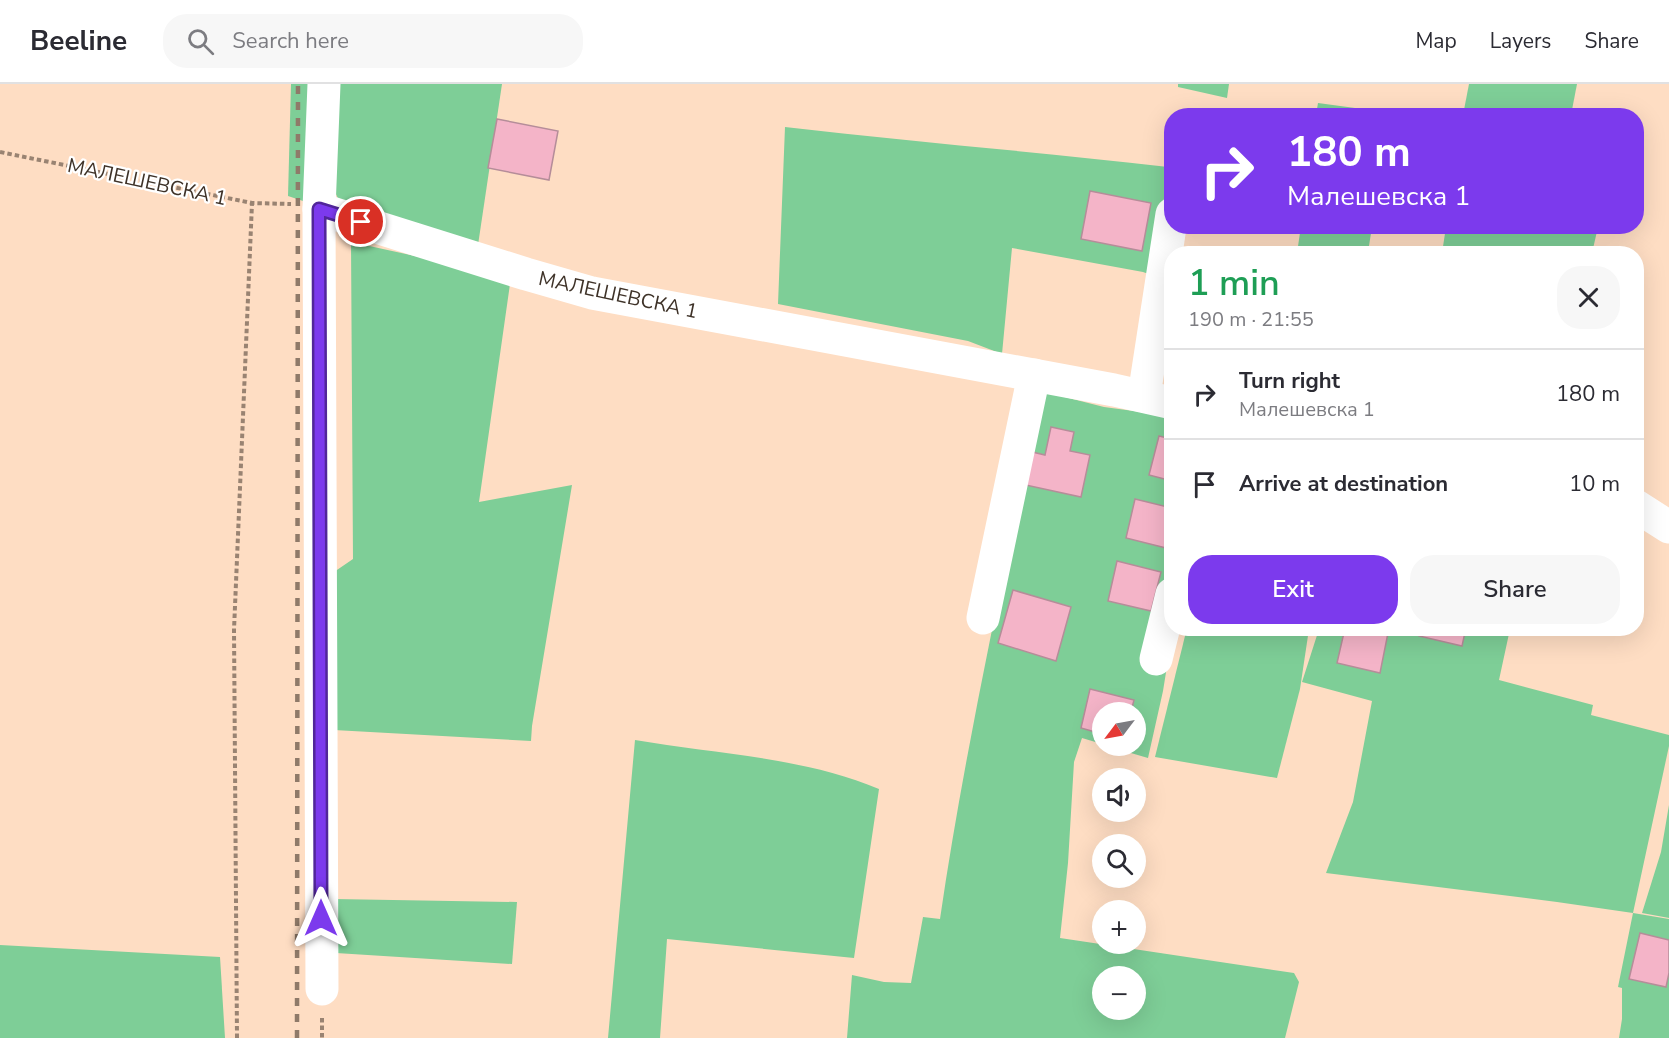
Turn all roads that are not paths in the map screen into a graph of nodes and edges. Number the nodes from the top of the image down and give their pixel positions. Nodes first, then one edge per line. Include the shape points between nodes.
1 (324, 84) edge
2 (319, 209) junction
3 (1164, 320) edge
4 (1034, 375) junction
5 (1158, 400) edge
6 (1644, 511) edge
7 (1669, 527) edge
8 (983, 618) dead end
9 (1164, 626) edge
10 (1156, 659) dead end
11 (322, 989) dead end

1 - 2 street
2 - 4 street, МАЛЕШЕВСКА 1 via 592,293
2 - 11 street
3 - 5 street
4 - 5 street, МАЛЕШЕВСКА 1
4 - 8 street
6 - 7 street
9 - 10 street

